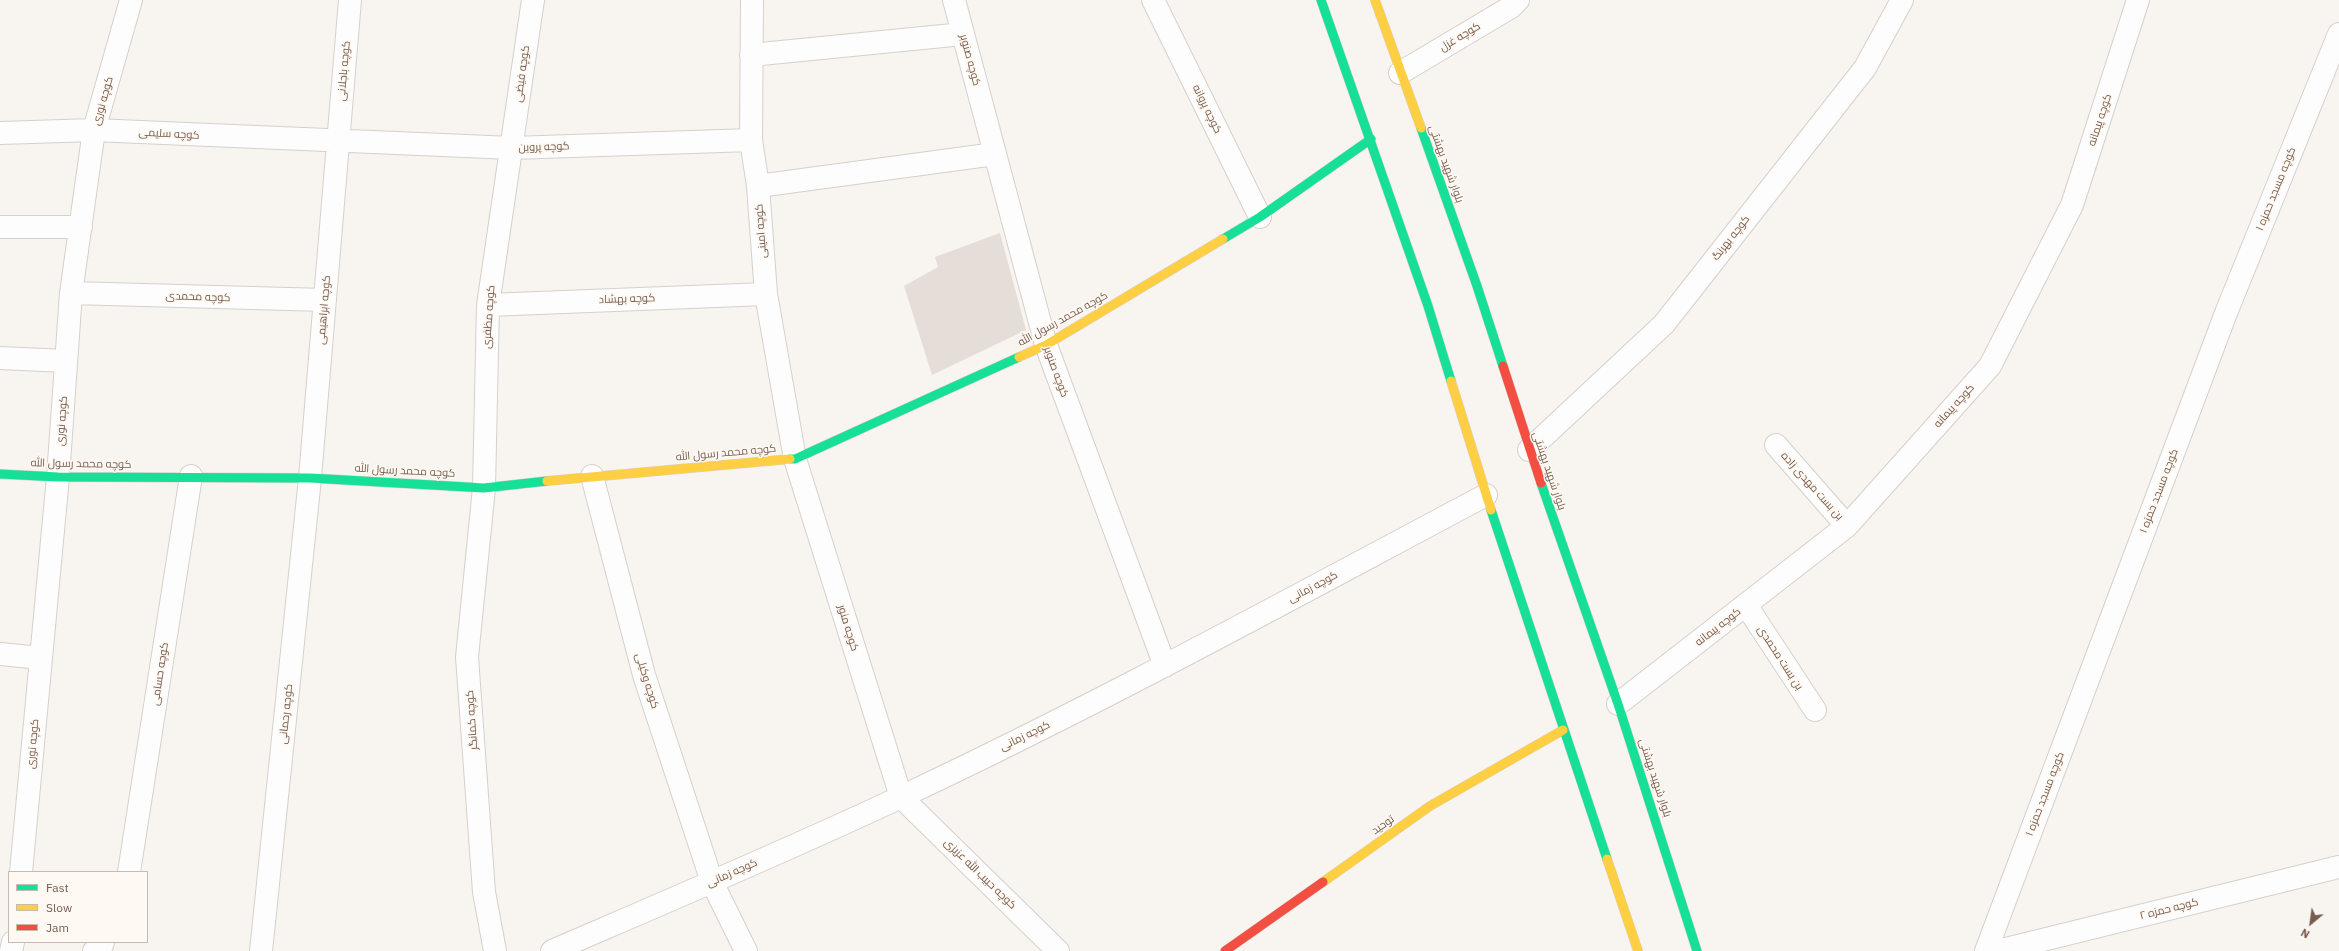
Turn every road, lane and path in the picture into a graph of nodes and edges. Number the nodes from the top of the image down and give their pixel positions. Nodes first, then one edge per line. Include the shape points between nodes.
1 (131, 0) edge
2 (350, 0) edge
3 (533, 0) edge
4 (752, 0) edge
5 (954, 0) edge
6 (1154, 0) edge
7 (1322, 0) edge
8 (1375, 0) edge
9 (1518, 0) edge
10 (1902, 0) edge
11 (2138, 0) edge
12 (963, 34) junction
13 (2339, 34) edge
14 (751, 56) junction
15 (1400, 73) junction
16 (94, 130) junction
17 (0, 133) edge
18 (1371, 139) junction
19 (751, 140) junction
20 (338, 141) junction
21 (512, 148) junction
22 (995, 154) junction
23 (758, 186) junction
24 (1260, 217) junction
25 (0, 227) edge
26 (81, 227) junction
27 (71, 293) junction
28 (766, 294) junction
29 (325, 300) junction
30 (488, 305) junction
31 (1046, 345) junction
32 (0, 358) edge
33 (66, 361) junction
34 (1776, 445) dead end
35 (1529, 450) junction
36 (795, 459) junction
37 (0, 474) edge
38 (191, 476) junction
39 (592, 476) junction
40 (58, 477) junction
41 (310, 478) junction
42 (484, 488) junction
43 (1486, 495) junction
44 (1847, 526) junction
45 (1746, 605) junction
46 (0, 654) edge
47 (41, 658) junction
48 (1165, 666) junction
49 (1618, 704) junction
50 (1815, 710) dead end
51 (1563, 730) junction
52 (901, 797) junction
53 (2339, 867) edge
54 (21, 871) edge
55 (129, 871) edge
56 (712, 882) junction
57 (261, 951) edge
58 (495, 951) edge
59 (552, 951) edge
60 (746, 951) edge
61 (1058, 951) edge
62 (1225, 951) edge
63 (1638, 951) edge
64 (1697, 951) edge
65 (1986, 951) edge
66 (1998, 951) edge

1 - 16 street, کوچه نوری
2 - 20 street, کوچه باجلانی
3 - 21 street, کوچه فیضی
4 - 14 street, کوچه امینی
5 - 12 street, کوچه صنوبر
6 - 24 street, کوچه پروانه
7 - 18 main road
8 - 15 main road, بلوار شهید بهشتی
9 - 15 street, کوچه غزل via 1511,7
10 - 35 street, کوچه بهرنگ via 1865,68 1664,324
11 - 44 street, کوچه پیمانه via 2072,205 1990,366
12 - 14 street
12 - 22 street, کوچه صنوبر
13 - 65 street, کوچه مسجد حمزه ۱ via 2226,313
14 - 19 street, کوچه امینی
15 - 35 main road, بلوار شهید بهشتی via 1477,286
16 - 17 street, کوچه سلیمی
16 - 20 street, کوچه سلیمی
16 - 26 street, کوچه نوری
18 - 24 main road, کوچه محمد رسول الله
18 - 43 main road via 1428,306
19 - 21 street, کوچه پروین
19 - 23 street, کوچه امینی
20 - 21 street, کوچه پروین
20 - 29 street, کوچه ابراهیمی
21 - 30 street, کوچه مظفری
22 - 23 street
22 - 31 street, کوچه صنوبر
23 - 28 street, کوچه امینی
24 - 31 main road, کوچه محمد رسول الله
25 - 26 street
26 - 27 street, کوچه نوری
27 - 29 street, کوچه محمدی
27 - 33 street, کوچه نوری
28 - 30 street, کوچه بهشاد
28 - 36 street, کوچه امینی
29 - 41 street, کوچه ابراهیمی
30 - 42 street, کوچه مظفری
31 - 36 main road, کوچه محمد رسول الله
31 - 48 street, کوچه صنوبر
32 - 33 street
33 - 40 street, کوچه نوری
34 - 44 street, بن بست مهدی زاده
35 - 49 main road, بلوار شهید بهشتی
36 - 39 main road, کوچه محمد رسول الله
36 - 52 street, کوچه منور
37 - 40 main road, کوچه محمد رسول الله
38 - 40 main road, کوچه محمد رسول الله
38 - 41 main road, کوچه محمد رسول الله
38 - 55 street, کوچه حسامی
39 - 42 main road, کوچه محمد رسول الله
39 - 56 street, کوچه وکیلی via 644,675
40 - 47 street, کوچه نوری
41 - 42 main road, کوچه محمد رسول الله
41 - 57 street, کوچه رحمانی
42 - 58 street, کوچه کمانگر via 467,657 484,892
43 - 48 street, کوچه زمانی
43 - 51 main road
44 - 45 street, کوچه پیمانه
45 - 49 street, کوچه پیمانه
45 - 50 street, بن بست محمدی
46 - 47 street
47 - 54 street, کوچه نوری
48 - 52 street, کوچه زمانی
49 - 64 main road, بلوار شهید بهشتی
51 - 62 main road, توحید via 1430,806
51 - 63 main road
52 - 56 street, کوچه زمانی
52 - 61 street, کوچه حبیب الله عزیزی
53 - 66 street, کوچه حمزه ۲
56 - 59 street, کوچه زمانی
56 - 60 street, کوچه وکیلی

